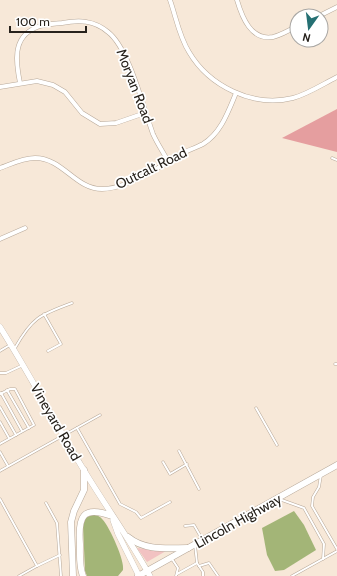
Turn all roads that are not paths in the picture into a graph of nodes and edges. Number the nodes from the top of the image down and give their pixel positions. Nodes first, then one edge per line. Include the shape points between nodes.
1 (170, 0) edge
2 (237, 0) edge
3 (289, 30) edge
4 (337, 78) edge
5 (20, 84) junction
6 (0, 87) edge
7 (236, 93) junction
8 (145, 113) junction
9 (332, 158) dead end
10 (337, 160) edge
11 (168, 161) junction
12 (0, 168) edge
13 (25, 228) dead end
14 (0, 239) edge
15 (72, 303) dead end
16 (44, 314) junction
17 (0, 327) edge
18 (13, 347) junction
19 (0, 351) edge
20 (48, 351) dead end
21 (23, 364) junction
22 (0, 373) edge
23 (7, 390) junction
24 (0, 394) edge
25 (0, 407) edge
26 (256, 408) dead end
27 (100, 415) dead end
28 (0, 422) edge
29 (29, 428) junction
30 (77, 428) junction
31 (22, 432) junction
32 (16, 435) junction
33 (64, 436) junction
34 (9, 438) junction
35 (0, 444) edge
36 (277, 445) dead end
37 (180, 451) dead end
38 (0, 452) edge
39 (163, 462) dead end
40 (187, 464) junction
41 (337, 465) edge
42 (8, 466) junction
43 (84, 470) junction
44 (0, 471) edge
45 (322, 474) junction
46 (199, 489) dead end
47 (277, 498) junction
48 (0, 499) edge
49 (170, 502) dead end
50 (46, 503) dead end
51 (112, 516) junction
52 (185, 526) dead end
53 (128, 537) junction
54 (203, 540) junction
55 (192, 546) junction
56 (337, 550) edge
57 (60, 555) junction
58 (172, 558) junction
59 (323, 559) junction
60 (198, 562) junction
61 (37, 566) junction
62 (199, 566) junction
63 (148, 574) edge
64 (176, 575) edge
65 (20, 576) edge
66 (61, 576) edge
67 (73, 576) edge
68 (83, 576) edge
69 (139, 576) edge
70 (202, 576) edge
71 (218, 576) edge
72 (292, 576) edge

1 - 7 street via 181,36 196,63 211,77
2 - 3 street via 246,25 260,35 275,36
4 - 7 street via 293,98 267,100
5 - 6 street
5 - 8 street via 37,81 58,88 68,95 82,113 100,124 116,123
5 - 8 street, Moryan Road via 16,56 27,32 41,25 80,20 91,22 109,32 122,47
7 - 11 street, Outcalt Road via 221,126 214,135 204,143
8 - 11 street, Moryan Road
9 - 10 lane
11 - 12 street, Outcalt Road via 124,184 103,189 82,184 59,165 42,158 27,158
13 - 14 street
15 - 16 lane
16 - 18 lane via 28,326
16 - 20 lane via 61,344
17 - 18 street, Vineyard Road
18 - 19 lane
18 - 21 street, Vineyard Road
21 - 22 lane via 16,369
21 - 33 street, Vineyard Road
23 - 24 lane
23 - 29 lane
23 - 29 lane via 15,389 34,425
24 - 31 lane
25 - 32 lane
26 - 36 lane
27 - 30 lane
28 - 34 lane
29 - 31 lane
30 - 33 lane
30 - 49 lane via 120,504 136,512 141,518
31 - 32 lane
32 - 34 lane
33 - 42 lane
33 - 43 street, Vineyard Road
34 - 35 lane
37 - 40 lane
38 - 42 lane
39 - 40 lane via 170,474
40 - 46 lane
41 - 45 main road, Lincoln Highway
42 - 44 lane
43 - 51 street, Vineyard Road
43 - 67 main road via 84,490 71,522
45 - 47 main road, Lincoln Highway
45 - 56 lane via 312,506
47 - 54 main road, Lincoln Highway
47 - 59 lane via 304,508 324,544
48 - 61 lane
50 - 57 lane via 57,523
51 - 53 street, Vineyard Road
51 - 68 main road via 93,511 81,519 79,530
51 - 69 street, Vineyard Road
52 - 54 lane via 194,525
53 - 55 main road via 136,544 146,547
53 - 63 street, Vineyard Road
54 - 55 main road, Lincoln Highway
55 - 58 main road, Lincoln Highway
55 - 60 lane
56 - 59 lane
57 - 61 lane
57 - 66 lane
58 - 63 main road, Lincoln Highway
58 - 64 lane via 178,568
59 - 72 lane
60 - 62 lane
60 - 64 lane
61 - 65 lane
62 - 70 lane via 203,572
62 - 71 lane via 209,563
63 - 69 main road, Lincoln Highway

